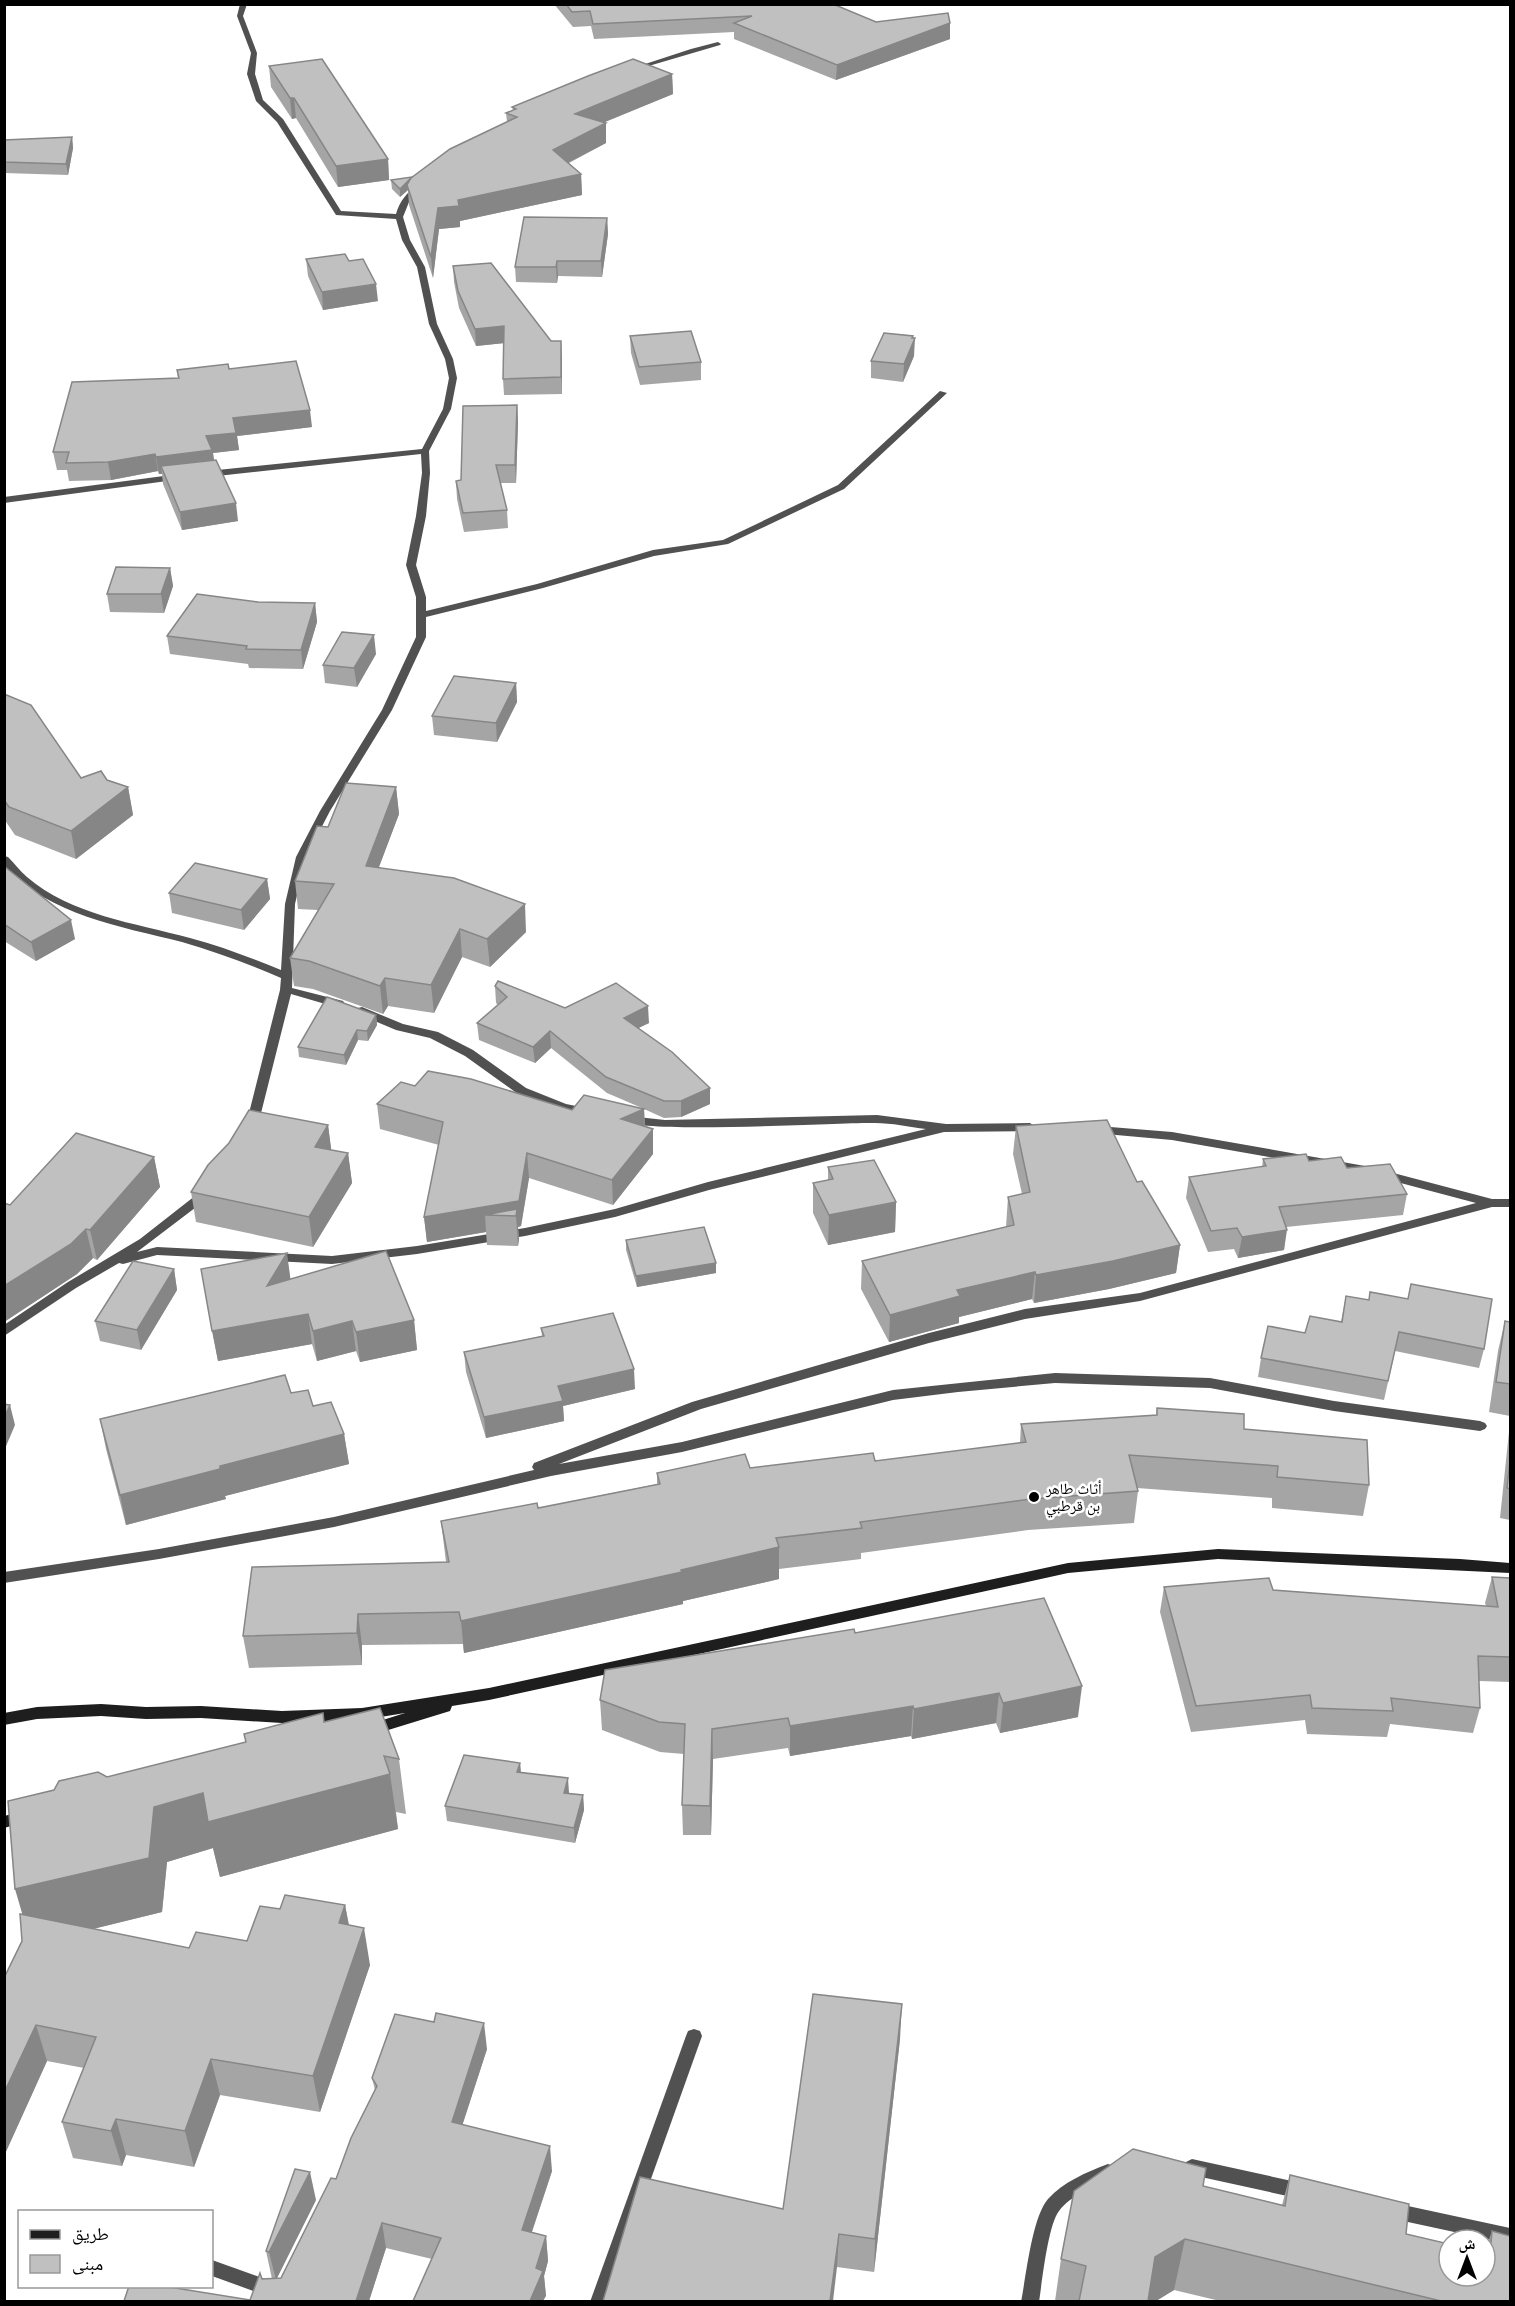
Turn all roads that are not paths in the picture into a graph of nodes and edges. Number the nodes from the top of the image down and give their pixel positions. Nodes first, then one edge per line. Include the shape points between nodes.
1 (244, 4) edge
2 (718, 44) dead end
3 (626, 72) edge
4 (426, 183) edge
5 (399, 217) junction
6 (943, 393) dead end
7 (425, 451) junction
8 (199, 475) edge
9 (188, 476) edge
10 (4, 500) edge
11 (421, 615) junction
12 (4, 859) edge
13 (286, 976) junction
14 (285, 990) junction
15 (595, 1114) edge
16 (617, 1119) edge
17 (946, 1128) junction
18 (1046, 1128) edge
19 (1090, 1130) edge
20 (246, 1138) edge
21 (211, 1188) edge
22 (1492, 1203) junction
23 (1510, 1203) edge
24 (108, 1264) junction
25 (4, 1332) edge
26 (1480, 1426) dead end
27 (496, 1484) junction
28 (1510, 1568) edge
29 (4, 1578) edge
30 (489, 1694) junction
31 (4, 1717) edge
32 (356, 1734) edge
33 (39, 1813) edge
34 (4, 1822) edge
35 (694, 2036) dead end
36 (1170, 2164) edge
37 (1123, 2167) edge
38 (1318, 2194) edge
39 (1374, 2206) edge
40 (1510, 2236) edge
41 (213, 2268) edge
42 (280, 2292) edge
43 (598, 2301) edge
44 (1030, 2301) edge

1 - 5 street via 240,16 251,40 252,74 260,101 280,121 339,213
2 - 3 street
4 - 5 street via 408,196
5 - 7 street via 421,267 433,324 453,378 447,409
6 - 11 street via 841,487 725,542 653,553
7 - 8 street
7 - 11 street via 421,516 411,565 421,597
9 - 10 street
11 - 13 street via 421,637 387,710 300,857 290,904
12 - 13 street via 16,875 59,902 89,915 213,948
13 - 14 street
14 - 15 street via 309,994 434,1035 469,1053 522,1091
14 - 20 street
16 - 17 street via 665,1124 877,1119
17 - 18 street
17 - 24 street via 708,1186 615,1213 417,1250 332,1260 157,1251
19 - 22 street via 1172,1136 1335,1164
21 - 24 street via 144,1242
22 - 23 street
22 - 27 street via 1140,1297 1025,1314 929,1338 697,1405
24 - 25 street
26 - 27 street via 1334,1406 1210,1383 1055,1378 892,1395 682,1447
27 - 29 street via 323,1524
28 - 30 main road via 1218,1554 1068,1568
30 - 31 main road via 362,1714 282,1717 101,1710
30 - 32 main road
33 - 34 main road
35 - 43 street
36 - 38 street
37 - 44 street via 1090,2179 1051,2207
39 - 40 street
41 - 42 street

